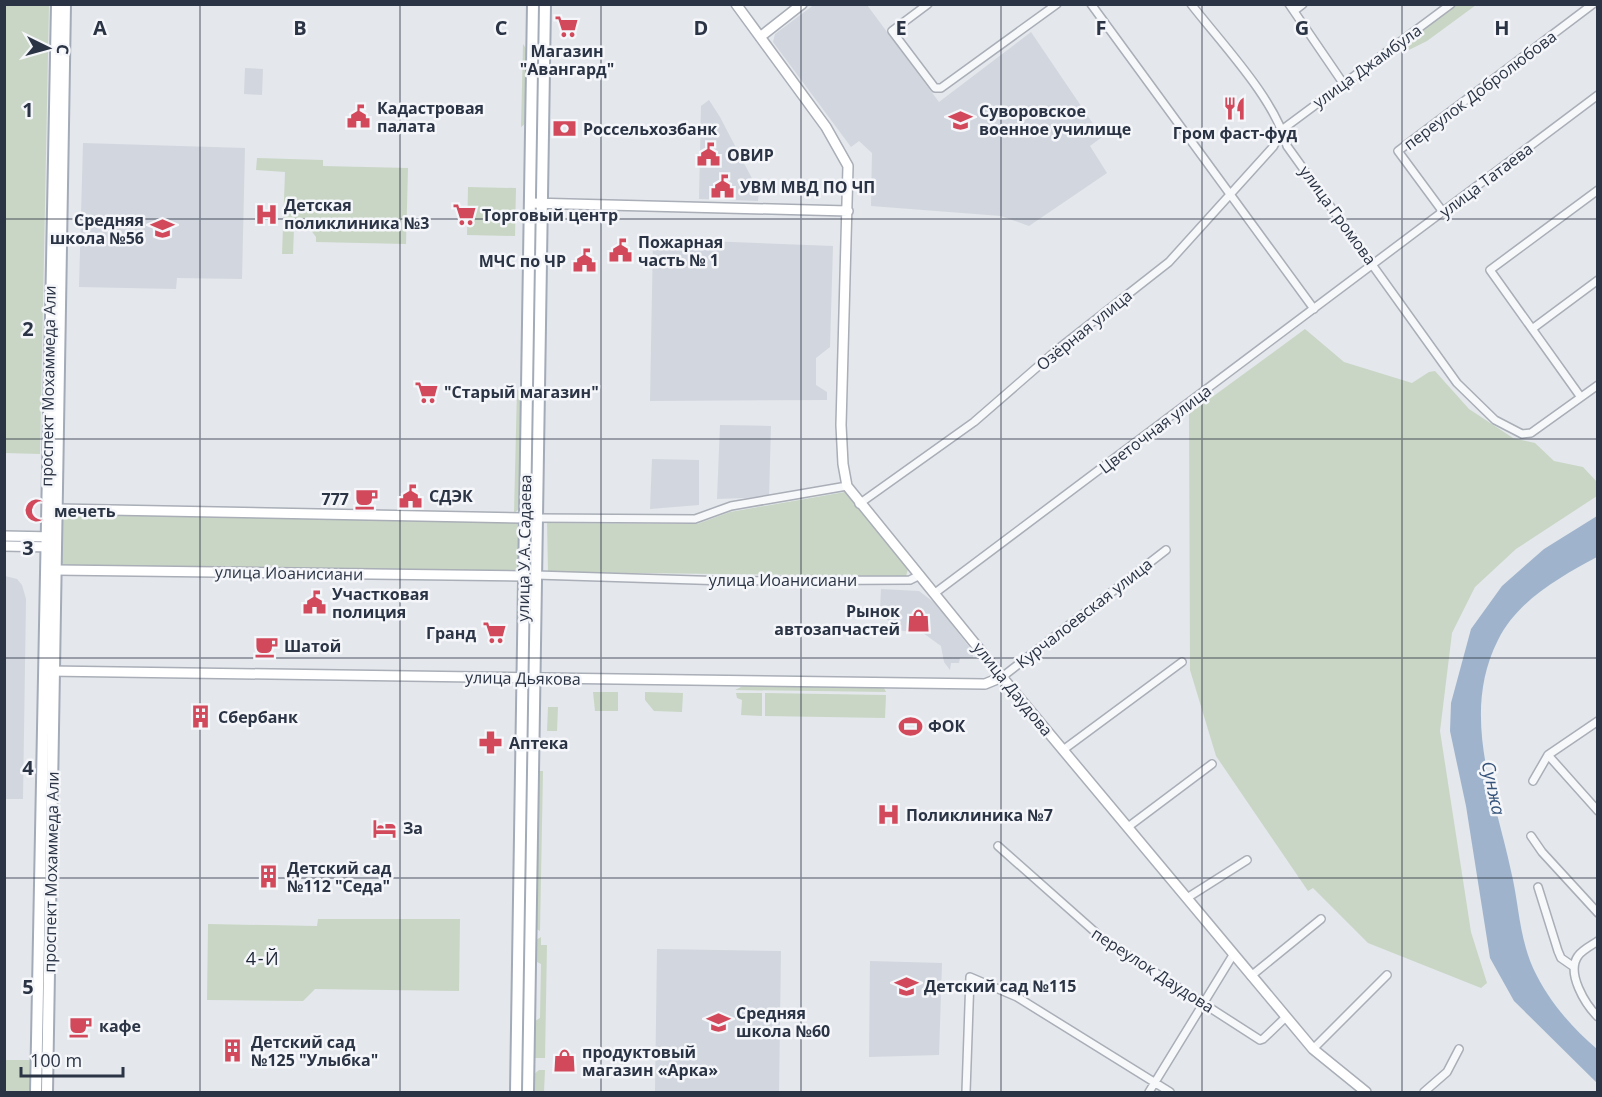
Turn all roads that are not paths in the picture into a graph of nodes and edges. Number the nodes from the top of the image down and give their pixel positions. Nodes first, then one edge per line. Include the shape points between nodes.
1 (57, 4) edge
2 (65, 4) edge
3 (534, 4) edge
4 (545, 4) edge
5 (736, 4) edge
6 (802, 4) edge
7 (928, 4) edge
8 (1057, 4) edge
9 (1091, 4) edge
10 (1191, 4) edge
11 (1288, 4) edge
12 (1303, 4) edge
13 (1451, 4) edge
14 (1595, 5) edge
15 (1294, 11) junction
16 (760, 37) junction
17 (1343, 83) junction
18 (1598, 95) edge
19 (1283, 129) junction
20 (1598, 190) edge
21 (1231, 193) junction
22 (536, 203) junction
23 (848, 211) junction
24 (1443, 212) junction
25 (1374, 264) junction
26 (1598, 280) edge
27 (1314, 309) junction
28 (1532, 329) junction
29 (1598, 385) edge
30 (1580, 396) junction
31 (847, 486) junction
32 (859, 504) junction
33 (57, 509) junction
34 (524, 518) junction
35 (536, 518) junction
36 (4, 536) edge
37 (50, 541) junction
38 (4, 546) edge
39 (1166, 550) dead end
40 (56, 570) junction
41 (920, 575) junction
42 (523, 576) junction
43 (536, 576) junction
44 (935, 593) junction
45 (1182, 662) dead end
46 (49, 671) junction
47 (521, 677) junction
48 (1002, 677) junction
49 (534, 678) junction
50 (1598, 721) edge
51 (1063, 750) junction
52 (1548, 755) junction
53 (1212, 764) dead end
54 (1533, 781) dead end
55 (1598, 811) edge
56 (1128, 827) junction
57 (1531, 836) dead end
58 (998, 846) dead end
59 (1247, 860) dead end
60 (1538, 887) dead end
61 (1187, 898) junction
62 (1598, 913) edge
63 (1321, 919) dead end
64 (1598, 941) edge
65 (1233, 955) junction
66 (1574, 967) junction
67 (1387, 975) dead end
68 (1251, 976) junction
69 (1202, 1002) junction
70 (1286, 1017) junction
71 (1598, 1017) edge
72 (1313, 1049) junction
73 (1459, 1049) dead end
74 (1154, 1082) junction
75 (36, 1092) edge
76 (47, 1092) edge
77 (516, 1092) edge
78 (528, 1092) edge
79 (966, 1092) edge
80 (1149, 1092) edge
81 (1170, 1092) edge
82 (1366, 1092) edge
83 (1424, 1092) edge

1 - 37 main road, проспект Мохаммеда Али
2 - 33 main road, проспект Мохаммеда Али
3 - 22 main road, улица У.А. Садаева
4 - 22 main road, улица У.А. Садаева
5 - 16 street, улица Даудова
6 - 16 street
7 - 8 street via 892,31 935,88 941,88
9 - 21 street
10 - 19 street, улица Громова
11 - 15 street
12 - 15 street
13 - 17 street, улица Джамбула
14 - 24 street, переулок Добролюбова via 1398,151
15 - 17 street
16 - 23 street, улица Даудова via 844,155 849,179
17 - 19 street, улица Джамбула
18 - 24 street, улица Татаева
19 - 21 street, Озёрная улица via 1273,147
19 - 25 street, улица Громова via 1287,146
20 - 28 street via 1490,270
21 - 27 street
21 - 32 street, Озёрная улица via 1168,262 974,422
22 - 23 street
22 - 34 main road, улица У.А. Садаева
22 - 35 main road, улица У.А. Садаева
23 - 31 street, улица Даудова via 841,426
24 - 25 street, улица Татаева
25 - 27 street, Цветочная улица
25 - 30 street, улица Громова via 1457,383 1509,429 1531,433
26 - 28 street
27 - 44 street, Цветочная улица
28 - 30 street
29 - 30 street
31 - 32 street, улица Даудова
31 - 35 street via 731,506 694,519
32 - 41 street, улица Даудова
33 - 34 street
33 - 37 main road, проспект Мохаммеда Али
34 - 42 main road, улица У.А. Садаева
35 - 43 main road, улица У.А. Садаева
36 - 37 street
37 - 38 street
37 - 40 main road, проспект Мохаммеда Али
37 - 46 main road, проспект Мохаммеда Али
39 - 48 street, Курчалоевская улица
40 - 42 street, улица Иоанисиани
40 - 46 main road, проспект Мохаммеда Али
41 - 43 street, улица Иоанисиани via 910,580 728,581
41 - 44 street, улица Даудова
42 - 47 main road, улица У.А. Садаева
43 - 49 main road, улица У.А. Садаева
44 - 48 street, улица Даудова
45 - 51 street
46 - 47 street, улица Дьякова
46 - 75 main road, проспект Мохаммеда Али
46 - 76 main road, проспект Мохаммеда Али
47 - 49 street, улица Дьякова
47 - 77 main road, улица У.А. Садаева
48 - 49 street, улица Дьякова via 985,684
48 - 51 street, улица Даудова
49 - 78 main road, улица У.А. Садаева
50 - 52 street
51 - 56 street, улица Даудова
52 - 54 street
52 - 55 street
53 - 56 street
56 - 61 street, улица Даудова
57 - 62 street
58 - 69 street, переулок Даудова via 1103,939
59 - 61 street
60 - 66 street via 1558,951
61 - 65 street, улица Даудова
63 - 68 street
64 - 66 street via 1578,955
65 - 68 street, улица Даудова
65 - 69 street
66 - 71 street via 1576,982
67 - 72 street
68 - 70 street, улица Даудова
69 - 70 street, переулок Даудова via 1261,1040
69 - 74 street
70 - 72 street, улица Даудова
72 - 82 street, улица Даудова
73 - 83 street via 1447,1072
74 - 79 street via 1026,1003 970,977
74 - 80 street
74 - 81 street

